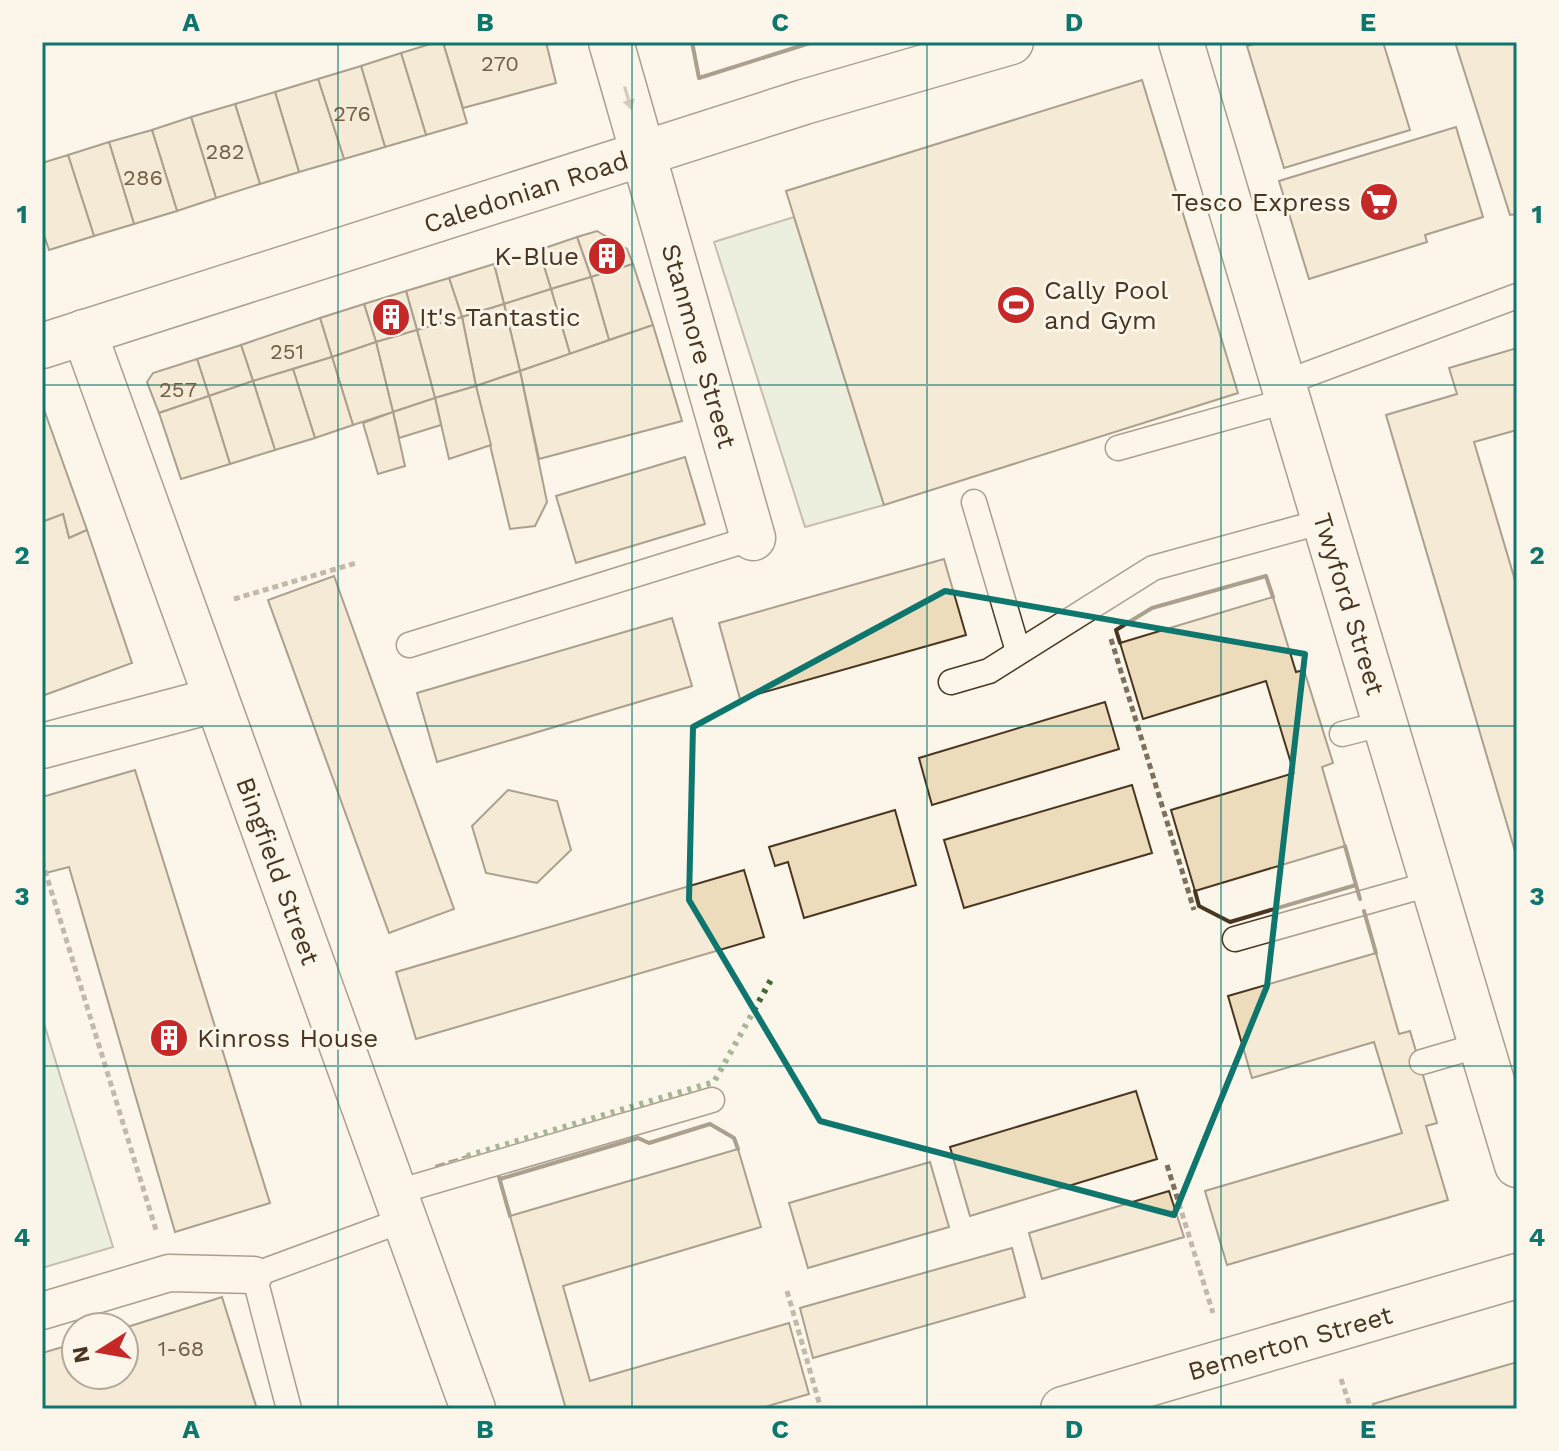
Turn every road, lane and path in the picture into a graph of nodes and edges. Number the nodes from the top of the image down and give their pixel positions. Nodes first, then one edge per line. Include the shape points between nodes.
1 (611, 42) edge
2 (1011, 42) edge
3 (1181, 42) edge
4 (644, 155) junction
5 (1517, 296) edge
6 (84, 332) junction
7 (42, 346) edge
8 (1286, 391) junction
9 (1118, 448) dead end
10 (974, 502) dead end
11 (1324, 521) junction
12 (753, 538) joint
13 (356, 563) dead end
14 (1099, 599) junction
15 (183, 614) junction
16 (409, 645) dead end
17 (1018, 651) junction
18 (951, 682) dead end
19 (215, 700) junction
20 (1385, 723) junction
21 (1342, 734) dead end
22 (42, 746) edge
23 (42, 861) edge
24 (1433, 883) junction
25 (1194, 910) dead end
26 (1235, 939) dead end
27 (1480, 1045) junction
28 (1422, 1062) dead end
29 (712, 1100) dead end
30 (1167, 1165) dead end
31 (1517, 1165) edge
32 (401, 1206) junction
33 (169, 1273) junction
34 (254, 1275) junction
35 (1517, 1276) edge
36 (787, 1291) dead end
37 (42, 1311) edge
38 (1228, 1361) junction
39 (289, 1409) edge
40 (473, 1409) edge
41 (821, 1409) edge
42 (1063, 1409) edge

1 -> 4 street, Stanmore Street
2 - 4 street, Caledonian Road
3 - 8 street, Twyford Street
4 - 6 street, Caledonian Road
4 - 12 street, Stanmore Street
5 - 8 lane
6 - 7 street, Caledonian Road
6 - 15 street, Bingfield Street
8 - 9 lane
8 - 11 street, Twyford Street
10 - 17 lane
11 - 14 lane via 1153,568
11 - 20 street, Twyford Street
12 - 16 lane
13 - 15 path
14 - 17 lane
14 - 25 path
15 - 19 street, Bingfield Street
17 - 18 lane via 989,671
19 - 22 street
19 - 32 street, Bingfield Street
20 - 21 lane
20 - 24 street, Twyford Street
23 - 33 path
24 - 26 lane
24 - 27 street, Twyford Street
27 - 28 lane
27 - 31 street, Twyford Street
29 - 32 lane
30 - 38 path
32 - 34 lane
32 - 40 street, Bingfield Street
33 - 34 street
33 - 37 street
34 - 39 lane
35 - 38 street, Bemerton Street
36 - 41 path
38 - 42 street, Bemerton Street

